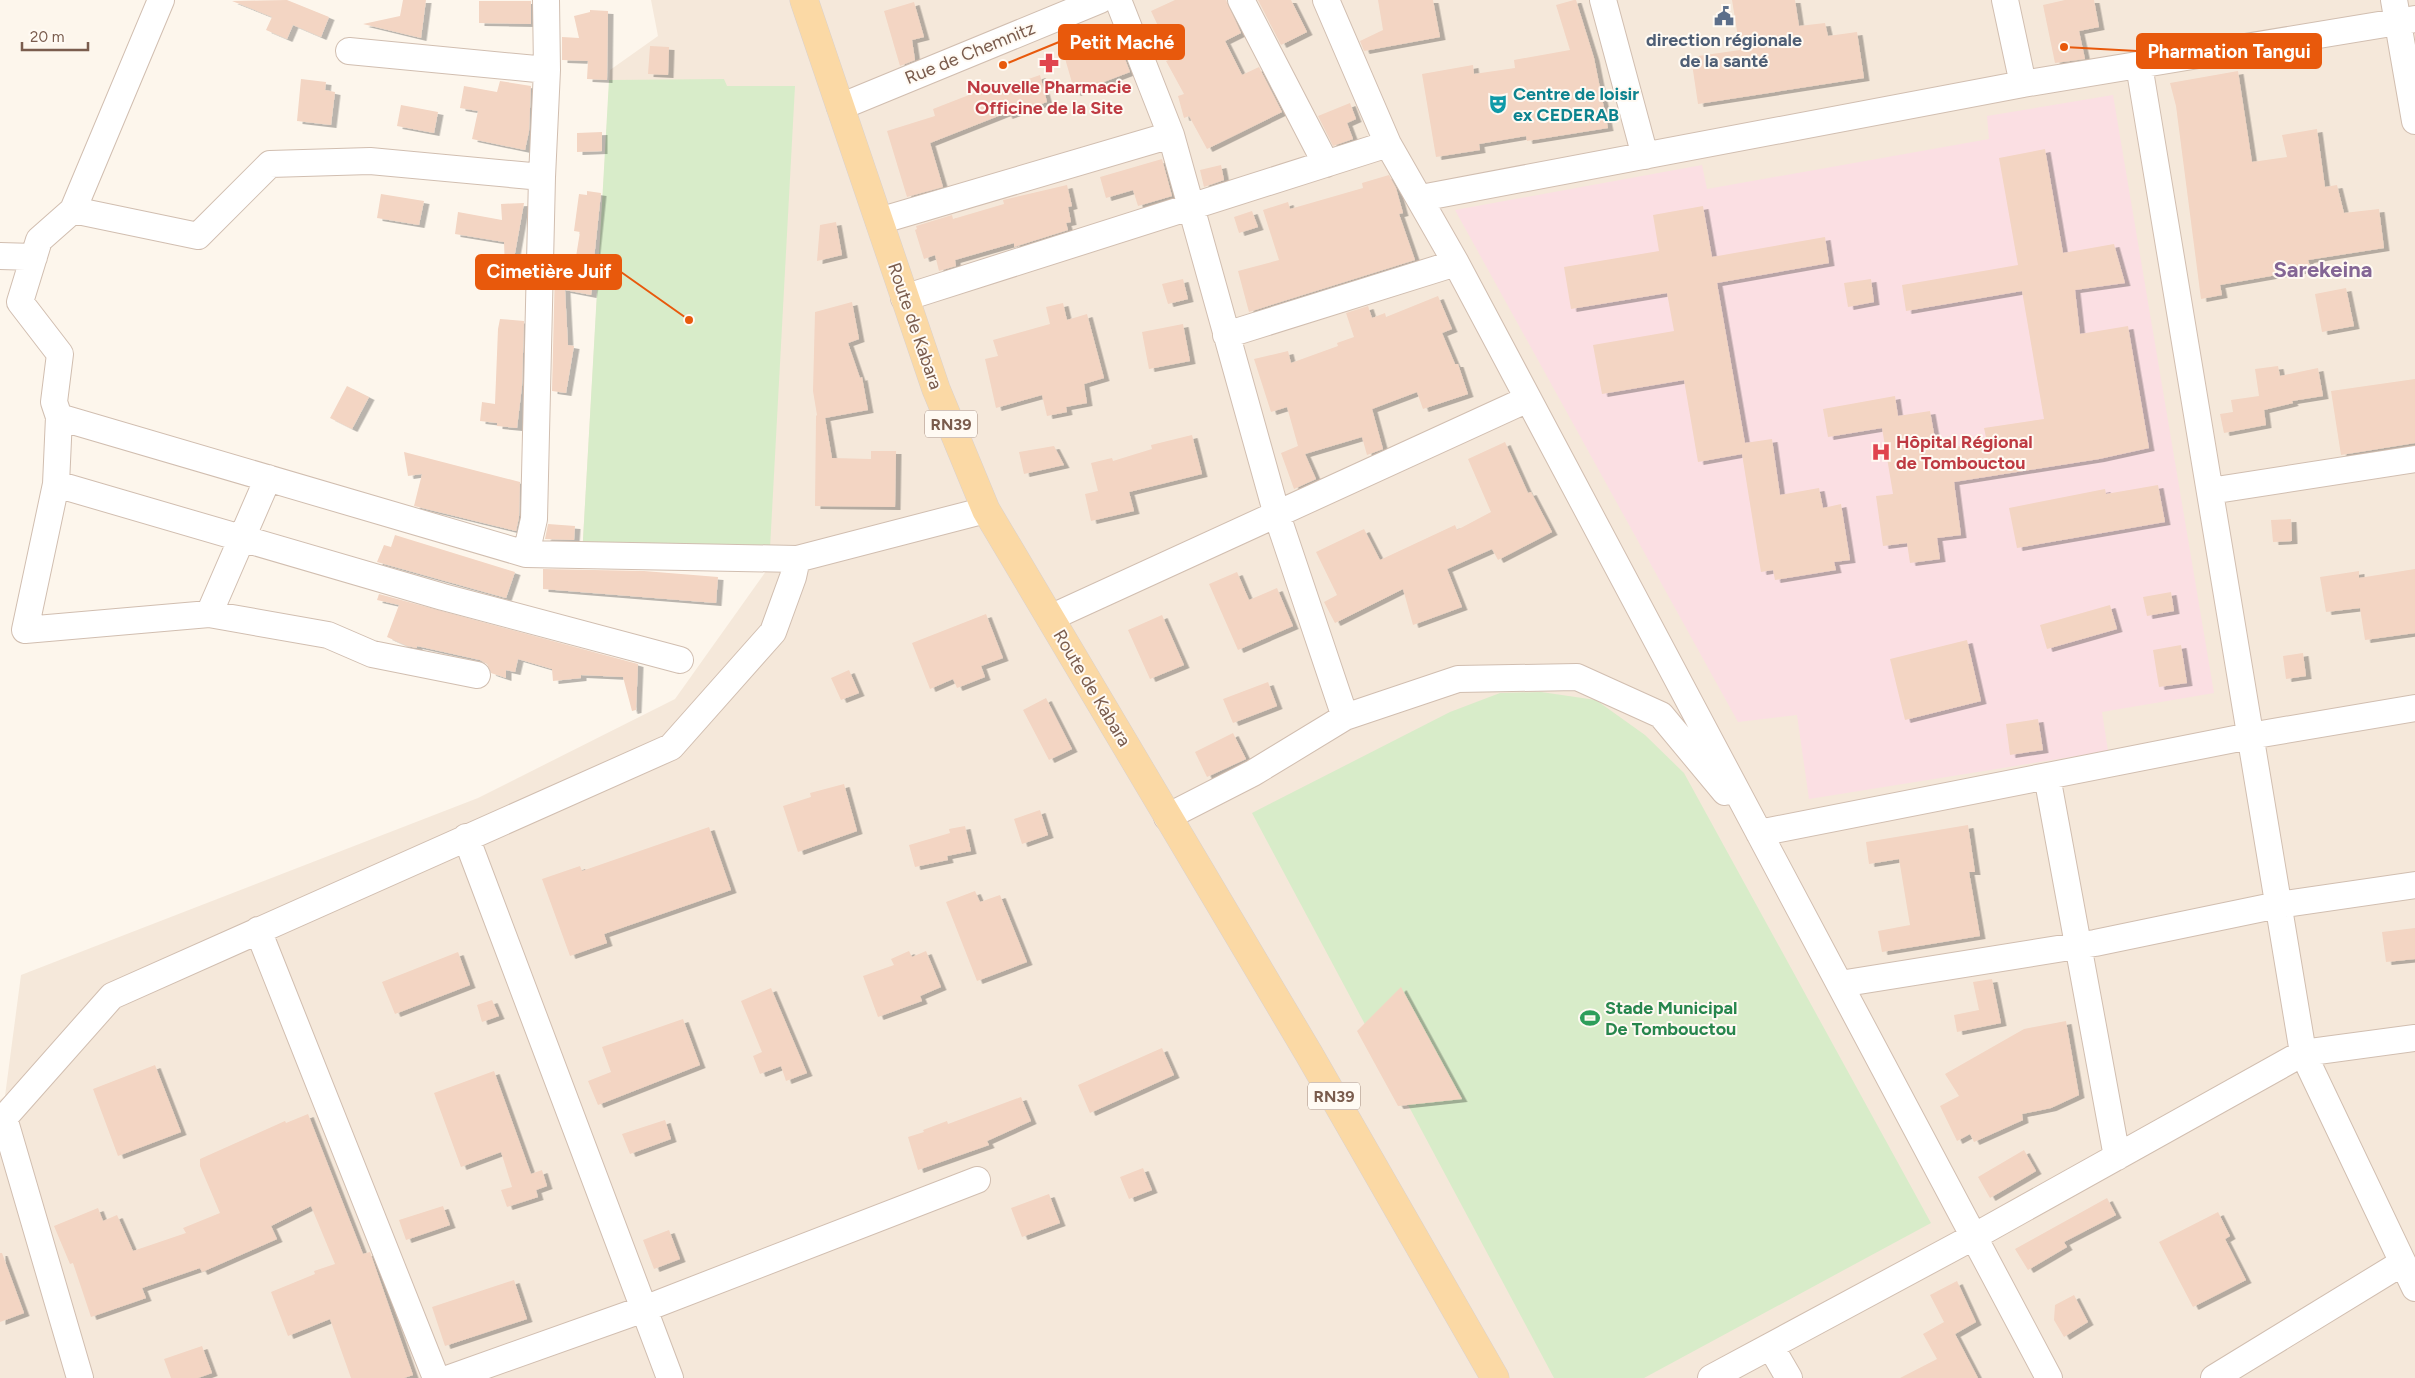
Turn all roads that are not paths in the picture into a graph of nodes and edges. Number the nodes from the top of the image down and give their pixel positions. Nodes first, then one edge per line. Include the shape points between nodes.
1 (161, 0) edge
2 (546, 0) edge
3 (804, 0) edge
4 (1100, 0) edge
5 (1118, 0) edge
6 (1241, 0) edge
7 (1326, 0) edge
8 (1603, 0) edge
9 (2005, 0) edge
10 (2402, 14) edge
11 (349, 51) dead end
12 (2139, 65) junction
13 (546, 70) junction
14 (2024, 84) junction
15 (840, 107) junction
16 (2415, 121) edge
17 (1171, 135) junction
18 (1388, 144) junction
19 (1645, 156) junction
20 (1326, 164) junction
21 (542, 177) junction
22 (1421, 198) junction
23 (1190, 206) junction
24 (73, 210) junction
25 (879, 221) junction
26 (0, 256) edge
27 (34, 257) junction
28 (1456, 263) junction
29 (904, 298) junction
30 (1226, 336) junction
31 (1528, 399) junction
32 (59, 417) junction
33 (2415, 459) edge
34 (268, 478) junction
35 (56, 484) junction
36 (2210, 491) junction
37 (986, 510) junction
38 (1277, 515) junction
39 (242, 539) junction
40 (526, 554) junction
41 (797, 559) junction
42 (209, 614) junction
43 (1050, 618) junction
44 (680, 660) dead end
45 (477, 675) dead end
46 (2415, 708) edge
47 (1345, 717) junction
48 (2250, 736) junction
49 (2047, 776) junction
50 (1167, 817) junction
51 (1759, 833) junction
52 (466, 838) junction
53 (2415, 885) edge
54 (2278, 905) junction
55 (258, 930) junction
56 (2078, 946) junction
57 (1840, 984) junction
58 (2415, 1038) edge
59 (2303, 1053) junction
60 (2117, 1156) junction
61 (977, 1180) dead end
62 (1975, 1236) junction
63 (2402, 1263) junction
64 (2415, 1288) edge
65 (644, 1310) junction
66 (1771, 1346) junction
67 (80, 1378) edge
68 (436, 1378) edge
69 (450, 1378) edge
70 (670, 1378) edge
71 (1495, 1378) edge
72 (1711, 1378) edge
73 (1789, 1378) edge
74 (2049, 1378) edge
75 (2214, 1378) edge

1 - 24 street
2 - 13 street
3 - 15 main road, Route de Kabara / RN39
4 - 15 street, Rue de Chemnitz
5 - 17 street
6 - 20 street
7 - 18 street
8 - 19 street
9 - 14 street
10 - 12 street
10 - 16 street
11 - 13 street
12 - 14 street
12 - 36 street
13 - 21 street
14 - 19 street
15 - 25 main road, Route de Kabara / RN39
17 - 23 street
17 - 25 street
18 - 20 street
18 - 22 street
19 - 22 street
20 - 23 street
21 - 24 street via 370,161 270,164 198,236
21 - 40 street via 534,519
22 - 28 street
23 - 29 street
23 - 30 street
24 - 27 street via 39,240
25 - 29 main road, Route de Kabara / RN39
26 - 27 street
27 - 32 street via 20,302 60,354 54,402
28 - 30 street
28 - 31 street
29 - 37 main road, Route de Kabara / RN39 via 936,389
30 - 38 street
31 - 38 street
31 - 51 street
32 - 34 street
32 - 35 street
33 - 36 street
34 - 39 street
34 - 40 street
35 - 39 street
35 - 42 street via 25,630
36 - 48 street
37 - 41 street
37 - 43 main road, Route de Kabara / RN39
38 - 43 street
38 - 47 street
39 - 42 street
39 - 44 street
40 - 41 street
41 - 52 street via 773,632 671,747
42 - 45 street via 328,635 372,654
43 - 50 main road, Route de Kabara / RN39
46 - 48 street
47 - 50 street via 1253,773
47 - 51 street via 1458,679 1577,677 1661,715
48 - 49 street
48 - 54 street
49 - 51 street
49 - 56 street
50 - 71 main road, RN39 via 1309,1054
51 - 57 street
52 - 55 street
52 - 65 street
53 - 54 street
54 - 56 street
54 - 59 street
55 - 67 street via 112,996 4,1118
55 - 68 street
56 - 57 street
56 - 60 street
57 - 62 street
58 - 59 street
59 - 60 street
59 - 63 street
60 - 62 street
61 - 65 street
62 - 66 street
62 - 74 street
63 - 64 street
63 - 75 street
65 - 69 street
65 - 70 street
66 - 72 street
66 - 73 street

